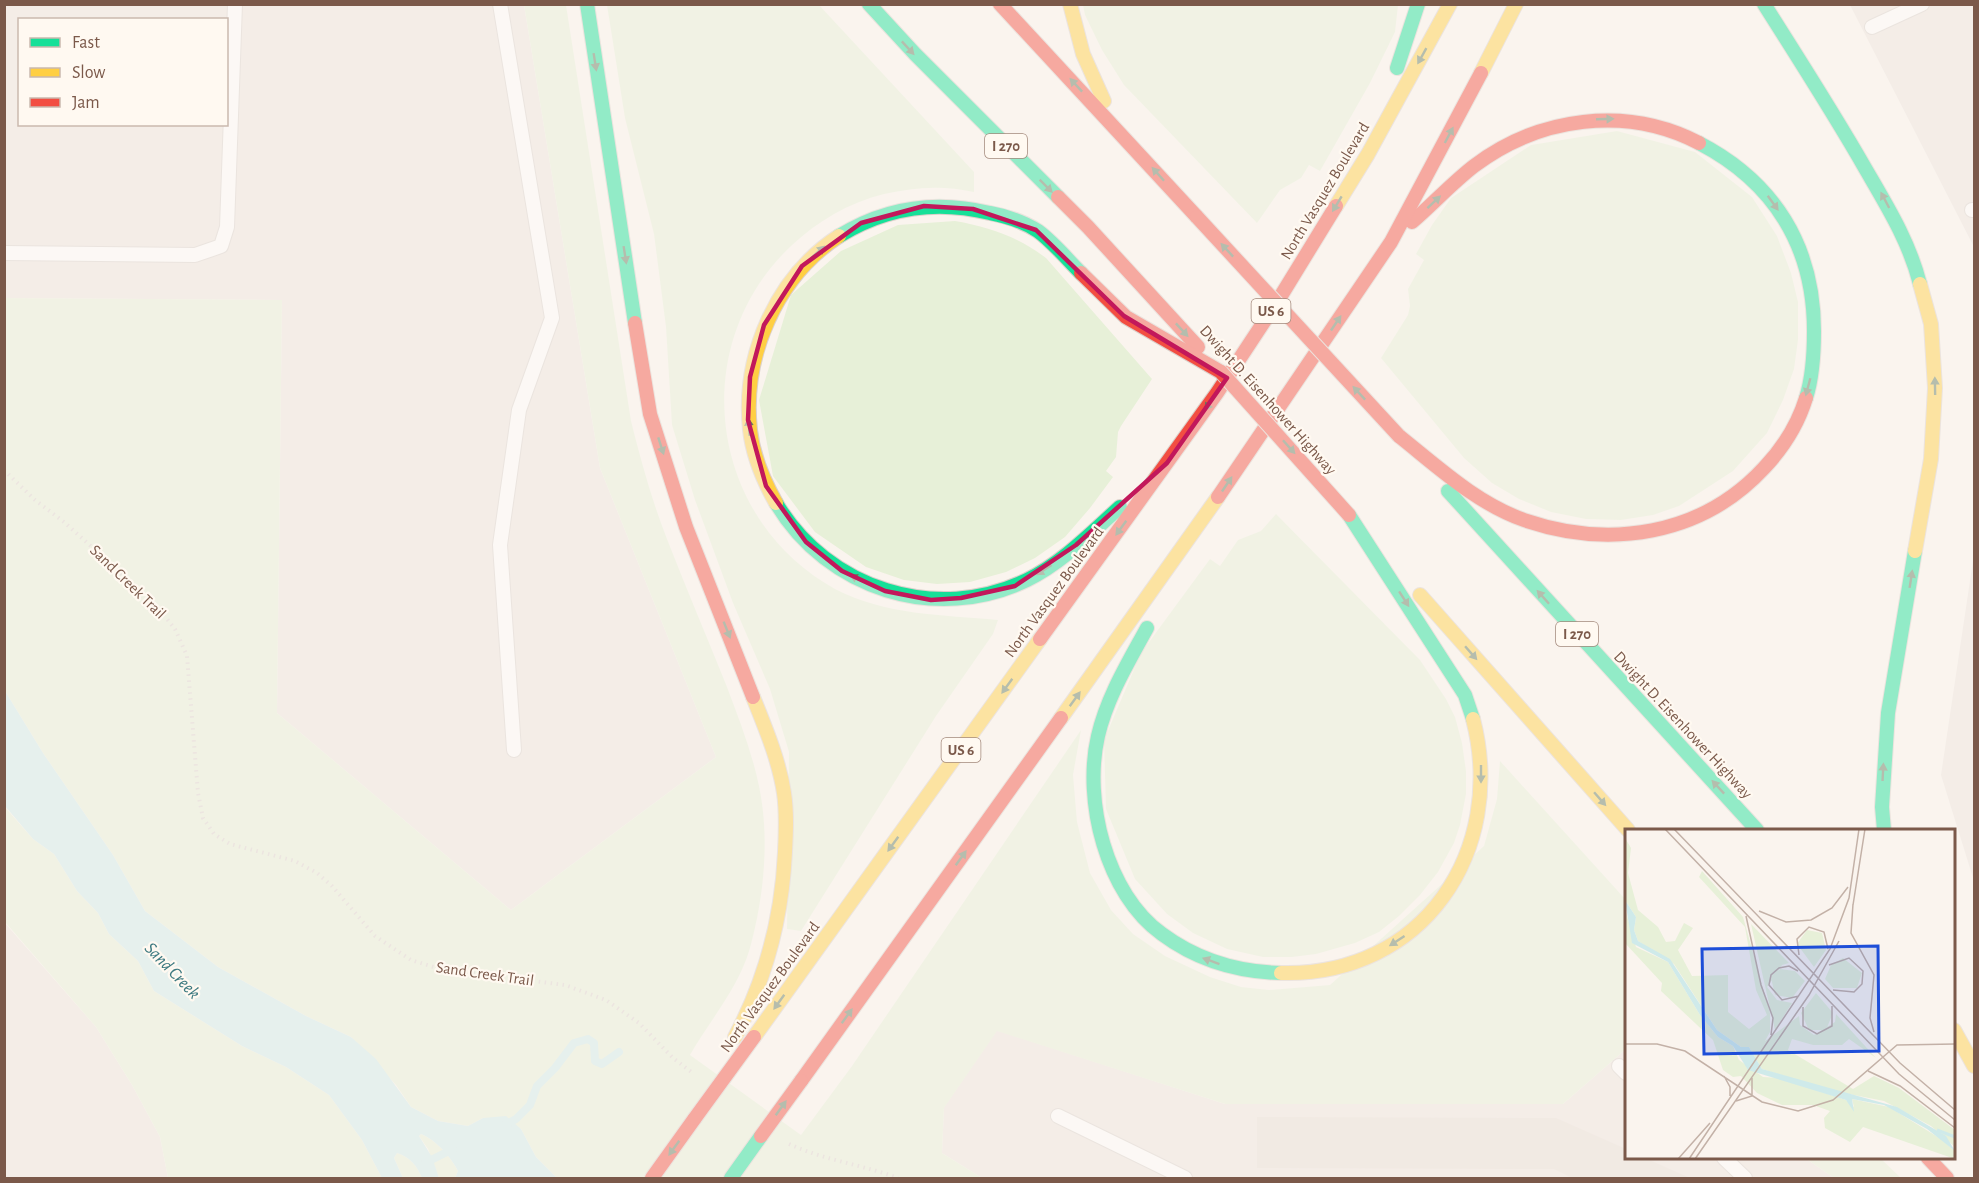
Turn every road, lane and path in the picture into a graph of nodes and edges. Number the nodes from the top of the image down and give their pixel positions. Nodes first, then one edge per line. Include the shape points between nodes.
1 (235, 4) edge
2 (500, 4) edge
3 (587, 4) edge
4 (869, 4) edge
5 (1000, 4) edge
6 (1070, 4) edge
7 (1418, 4) edge
8 (1450, 4) edge
9 (1516, 4) edge
10 (1764, 4) edge
11 (1922, 4) edge
12 (1872, 27) dead end
13 (1116, 127) junction
14 (1368, 154) junction
15 (1391, 242) junction
16 (4, 253) edge
17 (1221, 372) junction
18 (1399, 436) junction
19 (1167, 463) junction
20 (4, 470) edge
21 (1349, 515) junction
22 (1194, 533) junction
23 (1162, 599) dead end
24 (1151, 620) dead end
25 (514, 750) dead end
26 (1626, 829) edge
27 (1755, 829) edge
28 (1884, 829) edge
29 (1955, 1034) edge
30 (1955, 1048) edge
31 (1974, 1068) edge
32 (700, 1079) dead end
33 (1058, 1116) dead end
34 (695, 1118) junction
35 (782, 1141) dead end
36 (1725, 1159) edge
37 (1929, 1159) edge
38 (652, 1179) edge
39 (731, 1179) edge
40 (898, 1179) edge
41 (1185, 1179) edge
42 (1745, 1179) edge
43 (1947, 1179) edge

1 - 16 lane via 227,227 221,246 195,255
2 - 25 lane via 552,318 519,410 500,545
3 -> 34 highway, bridge via 650,414 686,527 777,763 787,820 784,881 765,970 749,1011
4 -> 17 highway, Dwight D. Eisenhower Highway / I 270 via 1088,227
13 -> 5 highway, Dwight D. Eisenhower Highway / I 270
6 - 13 highway via 1087,66
7 - 14 highway
8 -> 14 highway, North Vasquez Boulevard / US 6
15 -> 9 highway
28 -> 10 highway via 1888,713 1931,459 1935,388 1931,324 1914,261 1900,228
11 - 12 lane
18 -> 13 highway, Dwight D. Eisenhower Highway / I 270, bridge
14 -> 19 highway, North Vasquez Boulevard / US 6 via 1279,299
15 -> 18 highway via 1484,159 1540,130 1601,119 1653,124 1711,147 1763,188 1799,244 1811,282 1816,321 1810,386 1799,418 1775,458 1741,491 1703,515 1666,529 1621,537 1576,534 1524,520 1471,493
22 -> 15 highway
19 -> 17 highway via 1076,545 1031,578 1015,586 961,598 907,597 842,571 806,542 765,486 750,440 748,420 755,354 774,304 802,266 821,249 861,223 896,210 924,206 973,208 1036,230 1124,316
17 -> 21 highway, Dwight D. Eisenhower Highway / I 270, bridge
27 -> 18 highway, Dwight D. Eisenhower Highway / I 270
19 -> 34 highway, North Vasquez Boulevard / US 6, bridge
20 - 32 path, Sand Creek Trail via 155,604 175,629 187,656 198,793 203,818 214,834 230,844 295,861 317,873 375,936 411,960 440,969 565,985 606,1000 639,1023
21 -> 24 highway via 1465,695 1473,714 1481,760 1476,825 1462,865 1425,920 1386,948 1339,967 1301,973 1242,970 1179,946 1153,926 1133,903 1108,858 1098,820 1095,751 1112,694
21 -> 26 highway, Dwight D. Eisenhower Highway / I 270
22 - 23 highway
39 -> 22 highway, bridge
29 - 31 highway
30 - 31 highway
33 - 41 lane
34 -> 38 highway, North Vasquez Boulevard / US 6
35 - 40 path
36 - 42 lane
37 - 43 highway

